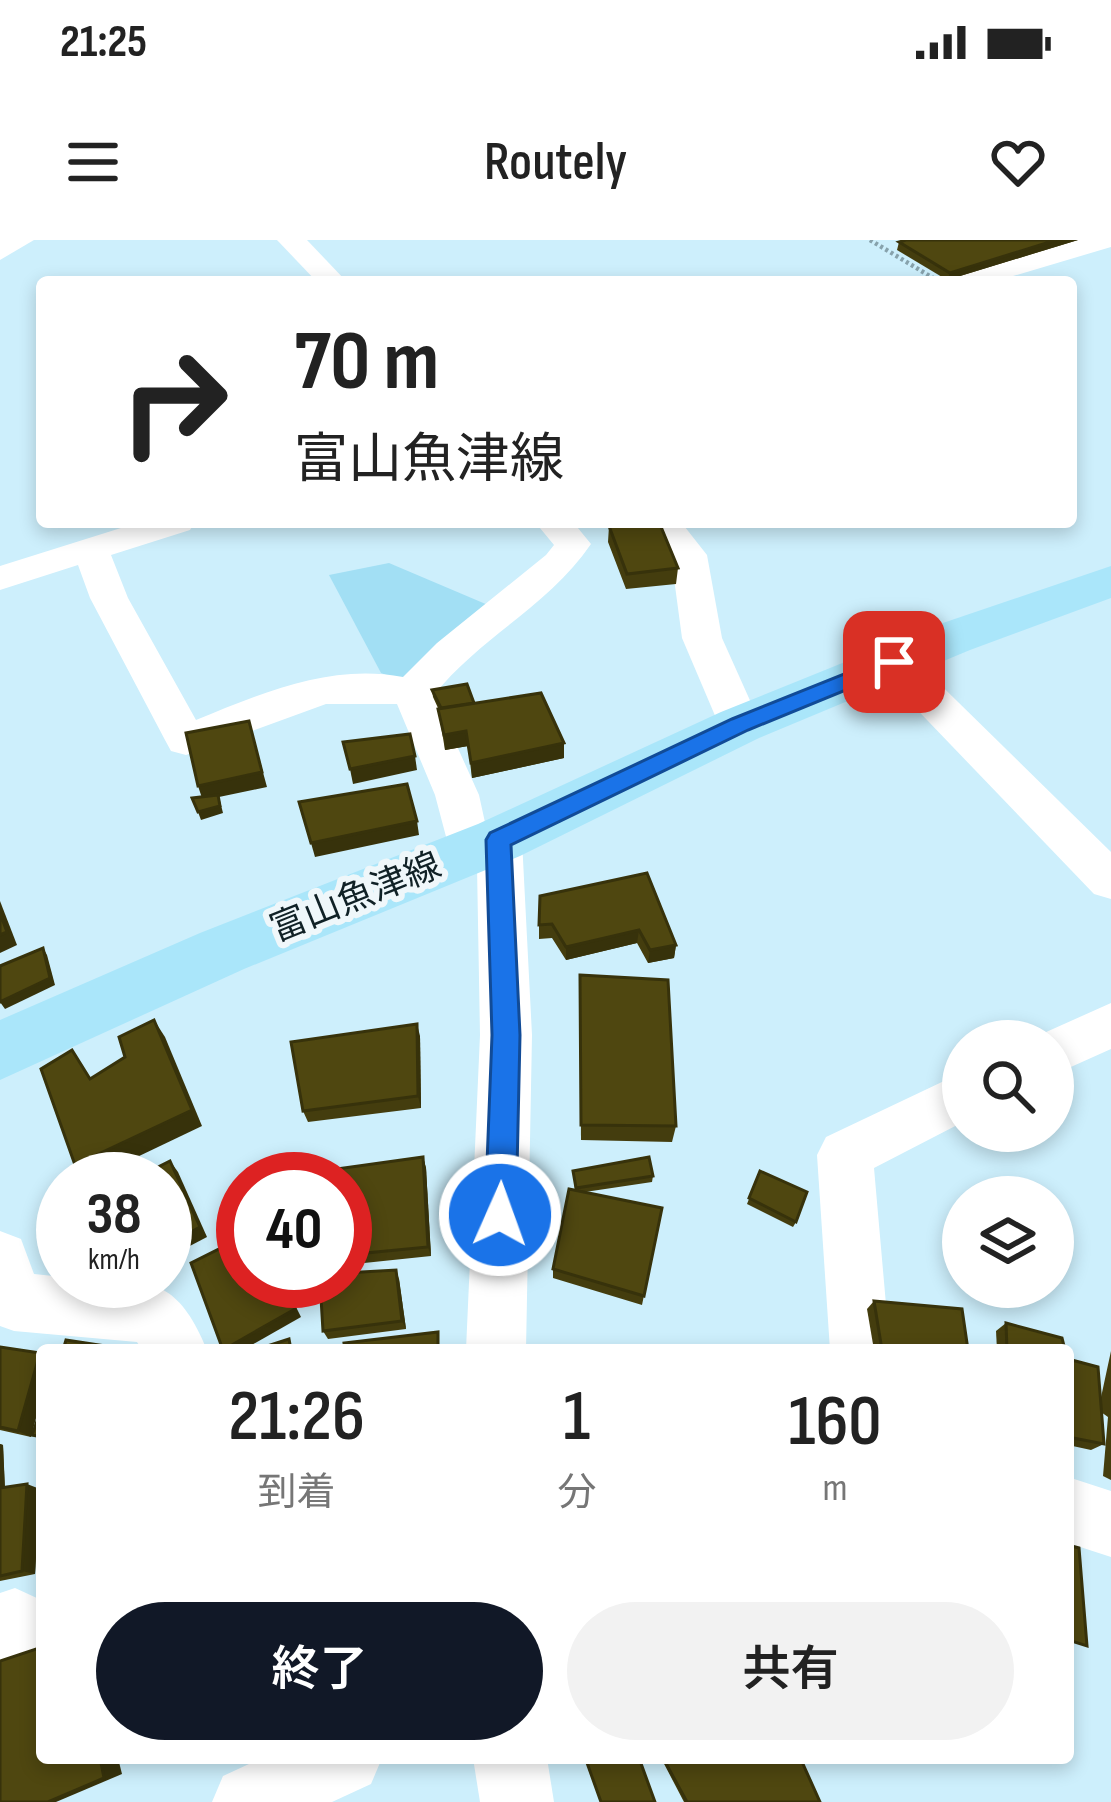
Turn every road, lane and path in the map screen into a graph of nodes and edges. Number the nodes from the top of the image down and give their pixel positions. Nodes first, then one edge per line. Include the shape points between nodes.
1 (20, 240) edge
2 (291, 240) edge
3 (871, 240) edge
4 (1106, 240) edge
5 (0, 252) edge
6 (327, 276) edge
7 (929, 276) edge
8 (983, 276) edge
9 (157, 528) edge
10 (558, 528) edge
11 (667, 528) edge
12 (90, 548) junction
13 (0, 578) edge
14 (1111, 581) edge
15 (894, 662) junction
16 (413, 693) junction
17 (740, 724) junction
18 (484, 845) junction
19 (1111, 881) edge
20 (1111, 1024) edge
21 (1074, 1042) edge
22 (0, 1051) edge
23 (942, 1106) edge
24 (0, 1259) edge
25 (173, 1344) edge
26 (496, 1344) edge
27 (860, 1344) edge
28 (1074, 1512) edge
29 (1111, 1524) edge
30 (332, 1764) edge
31 (510, 1764) edge
32 (249, 1802) edge
33 (517, 1802) edge

1 - 5 street
2 - 6 street
3 - 7 path
4 - 8 street
9 - 12 street
10 - 16 street via 573,544 563,561 477,627
11 - 17 street via 689,555 702,638
12 - 13 street
12 - 16 street via 186,740 346,685
14 - 15 main road, 富山魚津線
15 - 17 main road, 富山魚津線
15 - 19 street
16 - 18 street
17 - 18 main road, 富山魚津線
18 - 22 main road, 富山魚津線
18 - 26 street via 506,1035
20 - 21 street
23 - 27 street via 845,1155
24 - 25 street via 14,1302 154,1313
28 - 29 street
30 - 32 street
31 - 33 street

